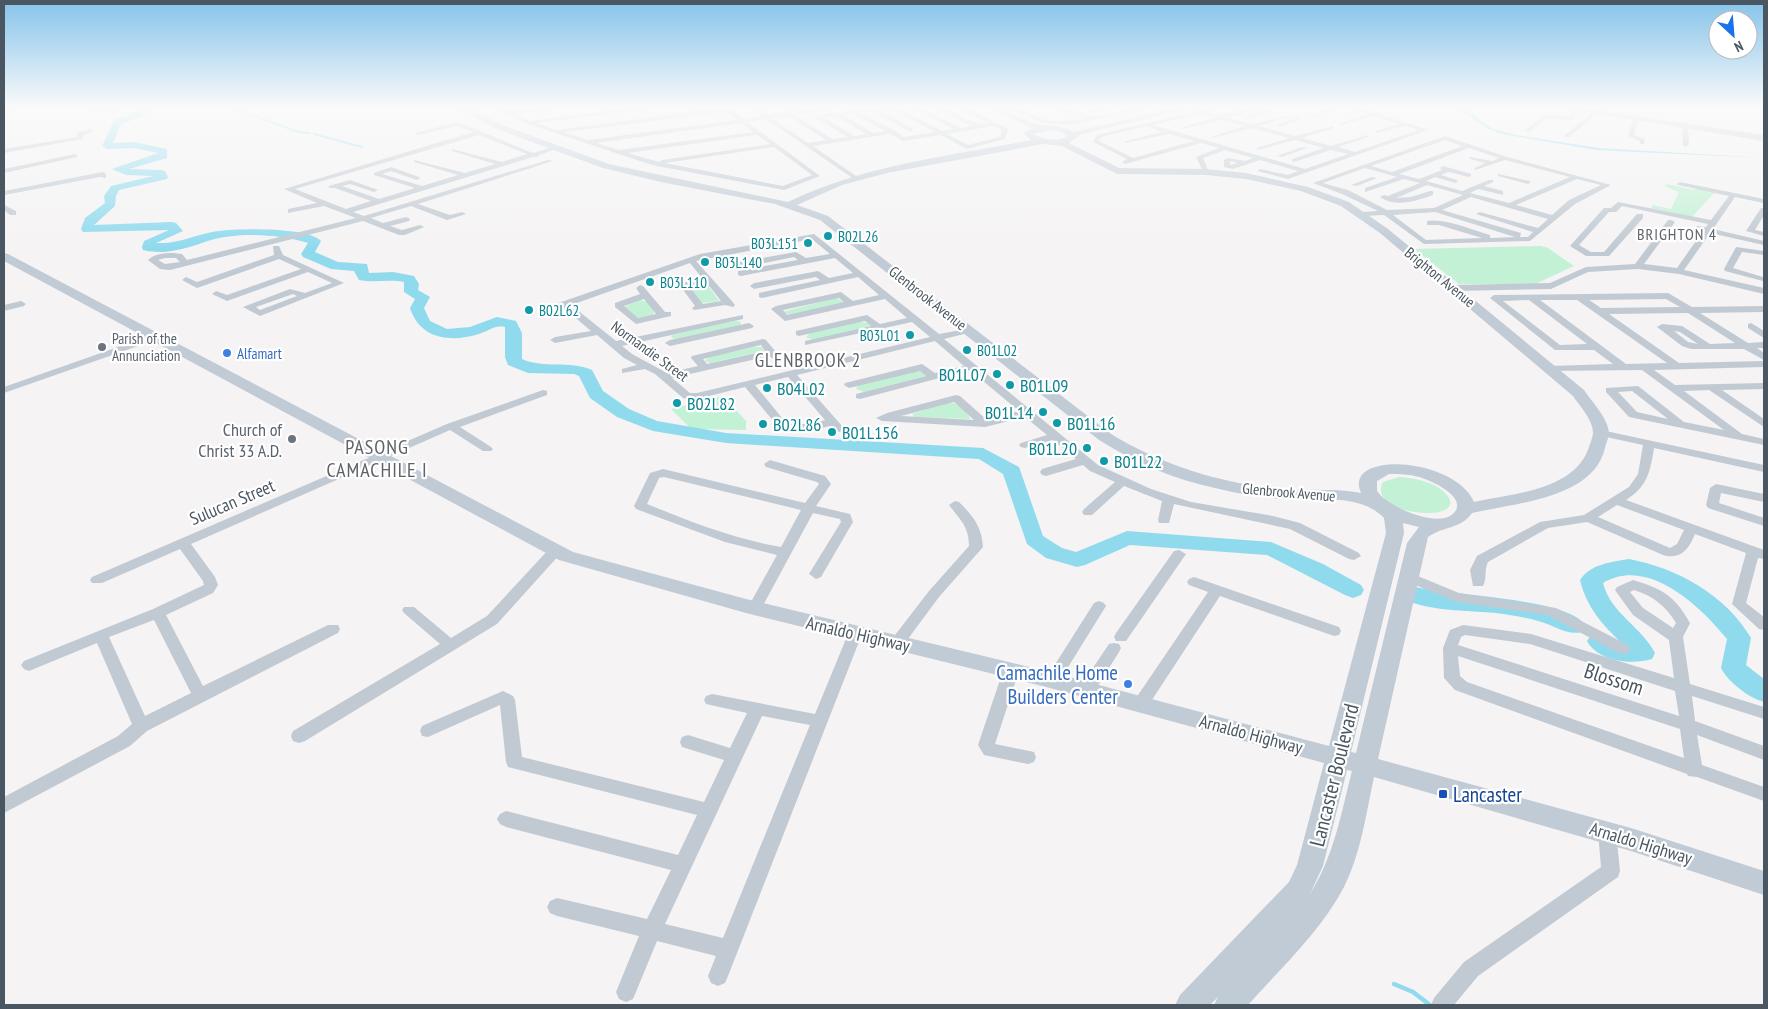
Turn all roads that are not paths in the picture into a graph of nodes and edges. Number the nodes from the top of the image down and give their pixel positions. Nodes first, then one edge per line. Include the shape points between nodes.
1 (11, 155) edge
2 (74, 155) edge
3 (402, 155) edge
4 (473, 155) edge
5 (494, 155) edge
6 (530, 155) edge
7 (536, 155) edge
8 (577, 155) edge
9 (586, 155) edge
10 (623, 155) edge
11 (653, 155) edge
12 (706, 155) edge
13 (758, 155) edge
14 (790, 155) edge
15 (822, 155) edge
16 (952, 155) edge
17 (963, 155) edge
18 (1086, 155) edge
19 (1100, 155) edge
20 (1123, 155) edge
21 (1150, 155) edge
22 (1205, 155) edge
23 (1250, 155) edge
24 (1279, 155) edge
25 (1310, 155) edge
26 (1352, 155) edge
27 (1396, 155) edge
28 (1443, 155) edge
29 (1496, 155) edge
30 (15, 158) dead end
31 (484, 158) junction
32 (632, 158) junction
33 (1260, 158) junction
34 (1505, 158) junction
35 (1133, 160) junction
36 (652, 163) junction
37 (1245, 163) dead end
38 (1456, 163) dead end
39 (1492, 163) junction
40 (502, 164) junction
41 (1465, 164) dead end
42 (1364, 166) junction
43 (675, 168) junction
44 (1127, 168) junction
45 (1547, 169) junction
46 (444, 170) junction
47 (1261, 170) dead end
48 (1517, 170) dead end
49 (4, 171) edge
50 (1304, 171) junction
51 (1206, 172) junction
52 (1392, 174) junction
53 (464, 175) junction
54 (1434, 175) junction
55 (852, 176) junction
56 (104, 177) dead end
57 (1404, 177) junction
58 (1576, 177) junction
59 (402, 182) dead end
60 (1390, 182) junction
61 (1423, 182) junction
62 (1680, 184) dead end
63 (1478, 187) junction
64 (420, 188) junction
65 (1413, 189) junction
66 (4, 193) edge
67 (1467, 194) junction
68 (1733, 194) junction
69 (359, 195) junction
70 (1584, 196) junction
71 (1594, 198) dead end
72 (1764, 201) edge
73 (377, 202) junction
74 (788, 202) junction
75 (326, 203) junction
76 (411, 204) junction
77 (1509, 206) junction
78 (4, 208) edge
79 (1762, 209) edge
80 (430, 210) dead end
81 (1435, 210) junction
82 (1613, 210) junction
83 (291, 211) dead end
84 (346, 211) junction
85 (13, 213) dead end
86 (1386, 213) junction
87 (1362, 214) junction
88 (1640, 216) junction
89 (365, 218) junction
90 (1554, 218) junction
91 (1503, 221) junction
92 (1671, 222) junction
93 (1712, 223) junction
94 (386, 225) junction
95 (1434, 230) dead end
96 (1707, 230) junction
97 (1539, 231) junction
98 (1764, 234) edge
99 (1530, 239) junction
100 (1496, 240) junction
101 (273, 241) junction
102 (220, 243) dead end
103 (1764, 243) edge
104 (230, 252) junction
105 (1764, 253) edge
106 (836, 255) junction
107 (4, 256) edge
108 (279, 256) junction
109 (691, 260) junction
110 (185, 263) dead end
111 (250, 266) junction
112 (1638, 266) junction
113 (309, 269) junction
114 (1679, 271) junction
115 (743, 274) dead end
116 (860, 274) junction
117 (1762, 276) edge
118 (634, 280) junction
119 (708, 280) junction
120 (272, 282) junction
121 (1453, 288) junction
122 (1754, 289) junction
123 (1764, 292) edge
124 (646, 295) junction
125 (305, 296) junction
126 (764, 296) dead end
127 (886, 296) junction
128 (1578, 296) junction
129 (1530, 297) junction
130 (21, 304) dead end
131 (566, 304) junction
132 (851, 304) junction
133 (4, 308) edge
134 (1764, 309) edge
135 (547, 310) dead end
136 (1690, 310) junction
137 (1600, 311) junction
138 (913, 319) junction
139 (1764, 325) edge
140 (969, 330) junction
141 (599, 332) junction
142 (663, 334) junction
143 (1764, 335) edge
144 (155, 337) junction
145 (936, 338) junction
146 (554, 340) dead end
147 (613, 345) junction
148 (1764, 345) edge
149 (811, 346) dead end
150 (1746, 346) junction
151 (1597, 347) junction
152 (1709, 347) dead end
153 (773, 355) dead end
154 (1764, 357) edge
155 (1764, 364) edge
156 (644, 366) junction
157 (1643, 366) junction
158 (1677, 366) junction
159 (971, 367) junction
160 (1624, 367) junction
161 (1550, 368) junction
162 (626, 371) dead end
163 (790, 374) junction
164 (664, 377) junction
165 (933, 377) junction
166 (748, 384) junction
167 (1764, 386) edge
168 (1711, 387) junction
169 (1672, 388) junction
170 (4, 390) edge
171 (543, 393) dead end
172 (1026, 413) junction
173 (985, 424) junction
174 (1764, 424) edge
175 (1683, 425) junction
176 (452, 426) junction
177 (1601, 433) junction
178 (1054, 436) junction
179 (1740, 437) junction
180 (1764, 442) edge
181 (1649, 444) junction
182 (1025, 445) dead end
183 (486, 449) dead end
184 (381, 458) junction
185 (1083, 461) junction
186 (770, 464) dead end
187 (1764, 468) edge
188 (1046, 472) dead end
189 (1442, 480) junction
190 (1122, 482) junction
191 (1366, 483) junction
192 (1519, 497) junction
193 (1764, 498) edge
194 (1169, 499) junction
195 (1617, 501) junction
196 (955, 505) dead end
197 (810, 506) junction
198 (1381, 506) junction
199 (1467, 509) junction
200 (1088, 512) dead end
201 (1588, 518) junction
202 (1164, 520) dead end
203 (1764, 522) edge
204 (1436, 523) junction
205 (1691, 528) junction
206 (182, 542) junction
207 (785, 552) junction
208 (1758, 553) edge
209 (1178, 554) dead end
210 (568, 556) junction
211 (1354, 556) dead end
212 (816, 574) dead end
213 (1408, 577) junction
214 (97, 580) dead end
215 (1194, 582) dead end
216 (1478, 583) dead end
217 (1217, 590) junction
218 (1099, 606) dead end
219 (754, 609) junction
220 (409, 610) dead end
221 (158, 613) junction
222 (1764, 625) edge
223 (333, 629) dead end
224 (1334, 631) dead end
225 (855, 634) junction
226 (101, 635) junction
227 (1676, 637) dead end
228 (898, 644) junction
229 (450, 645) junction
230 (1450, 648) junction
231 (1623, 649) dead end
232 (30, 665) dead end
233 (1011, 671) junction
234 (1052, 681) junction
235 (1684, 688) junction
236 (1086, 690) junction
237 (200, 695) junction
238 (712, 700) dead end
239 (1140, 705) junction
240 (757, 709) junction
241 (1764, 713) edge
242 (820, 721) junction
243 (1687, 725) junction
244 (141, 726) junction
245 (428, 731) dead end
246 (299, 736) dead end
247 (688, 742) dead end
248 (1764, 753) edge
249 (734, 756) junction
250 (1028, 757) dead end
251 (1338, 757) junction
252 (1366, 765) junction
253 (1694, 771) junction
254 (1764, 794) edge
255 (4, 806) edge
256 (707, 810) junction
257 (506, 819) dead end
258 (1607, 832) junction
259 (682, 864) junction
260 (1764, 883) edge
261 (557, 907) dead end
262 (652, 930) junction
263 (729, 949) junction
264 (718, 976) dead end
265 (626, 992) dead end
266 (1190, 1005) edge
267 (1228, 1005) edge
268 (1441, 1005) edge

1 - 30 street
2 - 49 street via 77,157
3 - 75 street via 288,188
4 - 31 street
5 - 31 street
6 - 40 street
7 - 76 street via 550,161
8 - 74 main road, Glenbrook Avenue via 630,172
9 - 74 main road, Glenbrook Avenue via 621,167
10 - 32 street
11 - 32 street
12 - 36 street
13 - 43 street
14 - 43 street via 817,175 787,188
15 - 55 street
16 - 55 main road via 895,164
17 - 55 main road
18 - 44 main road, Brighton Avenue via 1114,170
19 - 44 main road, Brighton Avenue
20 - 35 street
21 - 35 street
22 - 51 street via 1199,157
23 - 33 street
24 - 25 street via 1296,160
26 - 50 street
27 - 42 street
28 - 52 street
29 - 34 street
31 - 40 street
32 - 36 street
33 - 37 street
33 - 50 street
34 - 39 street
34 - 45 street
35 - 44 street
36 - 43 street
38 - 39 street via 1480,169
39 - 41 street via 1474,158
40 - 53 street
42 - 52 street
42 - 86 street via 1316,183
44 - 51 main road, Brighton Avenue
45 - 48 street via 1524,181 1502,175
45 - 58 street
46 - 46 street via 435,167 416,161 431,157 458,165
46 - 53 street
47 - 50 street via 1288,177
51 - 87 main road, Brighton Avenue via 1246,176 1304,189
52 - 57 street
53 - 64 street
54 - 54 street via 1446,169 1467,175 1452,180
54 - 61 street
55 - 74 main road
56 - 66 street via 103,174 81,177
57 - 60 street
57 - 61 street
58 - 70 street via 1607,186
58 - 77 street
59 - 64 street
60 - 60 street via 1371,177 1354,185 1370,191
61 - 65 street
61 - 67 street
62 - 68 street
63 - 63 street via 1489,181 1511,186 1497,192
63 - 67 street
64 - 73 street
65 - 65 street via 1386,198 1395,202 1432,194
67 - 77 street
67 - 81 street
68 - 72 street
68 - 93 street
69 - 69 street via 333,187 350,182 374,190
69 - 73 street
70 - 71 street
70 - 90 street
73 - 84 street
74 - 140 main road, Glenbrook Avenue via 833,223
74 - 191 main road, Glenbrook Avenue via 834,218 855,232 1114,434 1144,452 1195,472 1237,481 1353,489
75 - 83 street
75 - 84 street
76 - 80 street
76 - 89 street
77 - 90 street
78 - 85 street
79 - 98 street via 1750,231
81 - 86 street
81 - 99 street
82 - 88 street
82 - 88 street via 1607,210 1574,246 1589,254 1606,254
82 - 93 street via 1618,204 1626,204
84 - 89 street
86 - 87 street
86 - 100 street via 1424,242
87 - 121 main road, Brighton Avenue
88 - 92 street
89 - 94 street
89 - 101 street
90 - 97 street
91 - 91 street via 1513,216 1490,211 1480,213
91 - 97 street
92 - 96 street
92 - 112 street
93 - 96 street
94 - 94 street via 402,233 420,227 404,219
95 - 100 street via 1464,230
96 - 103 street
96 - 114 street
97 - 99 street
99 - 100 street
101 - 104 street
101 - 108 street
102 - 104 street
104 - 110 street
105 - 117 street via 1739,249 1728,269
106 - 109 street via 814,236
106 - 115 street
106 - 116 street
107 - 144 main road, Arnaldo Highway
108 - 111 street
108 - 113 street
109 - 118 street
109 - 119 street
111 - 111 street via 242,262 186,280 197,285
112 - 114 street
112 - 121 street via 1586,270 1551,286
113 - 120 street
113 - 125 street via 340,283
114 - 122 street
116 - 126 street
116 - 127 street
117 - 122 street
118 - 124 street
118 - 131 street
119 - 119 street via 679,285 699,308 729,303
120 - 120 street via 227,298 216,294 262,278
121 - 161 main road, Brighton Avenue
122 - 123 street
124 - 124 street via 618,305 636,321 665,315
125 - 125 street via 260,313 248,308 293,291
127 - 132 street
127 - 138 street
128 - 129 street
128 - 136 street via 1668,296
128 - 137 street
129 - 151 street
129 - 151 street via 1494,298 1558,348
130 - 133 street
131 - 135 street
131 - 141 street, Normandie Street
132 - 132 street via 785,318 776,309 841,295
134 - 136 street
136 - 137 street
136 - 150 street
137 - 158 street
138 - 145 street
138 - 149 street
139 - 143 street via 1751,326
140 - 145 street
140 - 198 main road, Glenbrook Avenue via 1105,437 1150,463 1234,488 1353,497
141 - 146 street
141 - 147 street, Normandie Street
142 - 142 street via 739,316 750,328 672,344
142 - 147 street
144 - 170 street
144 - 184 main road, Arnaldo Highway
145 - 159 street
145 - 163 street
147 - 156 street, Normandie Street
148 - 150 street
150 - 152 street
150 - 154 street
151 - 160 street
153 - 164 street
155 - 158 street
156 - 162 street
156 - 164 street, Normandie Street
157 - 158 street
157 - 160 street
157 - 169 street
159 - 165 street
159 - 172 street
160 - 161 street
161 - 177 main road, Brighton Avenue via 1588,405
163 - 166 street
163 - 166 street via 836,425 784,427
164 - 166 street, Normandie Street via 687,396
165 - 165 street via 862,398 849,385 922,367
167 - 168 street
168 - 169 street
168 - 174 street
169 - 179 street
171 - 176 street, Sulucan Street
172 - 173 street
172 - 178 street
173 - 173 street via 969,423 882,418 956,398
175 - 175 street via 1633,415 1610,390 1634,388
175 - 179 street
176 - 183 street
176 - 184 street, Sulucan Street
177 - 181 street
177 - 192 main road via 1595,456 1578,475 1552,490
178 - 182 street
178 - 185 street
179 - 180 street
181 - 187 street
181 - 195 street via 1644,474 1633,490
184 - 206 street, Sulucan Street
184 - 210 main road, Arnaldo Highway
185 - 188 street
185 - 190 street
186 - 197 street via 824,481
189 - 191 main road, Glenbrook Avenue via 1399,469 1376,472
189 - 192 main road via 1473,494
189 - 199 main road via 1461,494
190 - 194 street
190 - 200 street
191 - 198 main road, Lancaster Boulevard via 1371,497
192 - 199 main road
193 - 203 street via 1716,488 1712,505
194 - 202 street
194 - 211 street via 1295,526
195 - 201 street
195 - 205 street
196 - 228 street via 976,531 976,547 934,594
197 - 207 street
197 - 207 street via 659,473 654,476 640,506 716,536
197 - 212 street via 846,517 847,522
198 - 204 main road, Glenbrook Avenue via 1409,519
198 - 251 main road, Lancaster Boulevard via 1393,517 1396,527
199 - 204 main road via 1452,522
201 - 205 street via 1675,554 1680,551
201 - 216 street via 1545,525 1482,559 1477,570
204 - 213 main road, Lancaster Boulevard via 1418,538
205 - 208 street
206 - 214 street, Sulucan Street
206 - 221 street via 211,586 197,596
207 - 219 street
208 - 222 street via 1739,604
209 - 236 street
210 - 219 main road, Arnaldo Highway
210 - 229 street via 492,620
213 - 231 street via 1457,597 1551,611
213 - 252 main road, Lancaster Boulevard
215 - 217 street
217 - 224 street
217 - 239 street
218 - 234 street
219 - 225 main road, Arnaldo Highway
220 - 229 street
221 - 226 street
221 - 237 street
223 - 237 street
225 - 228 main road, Arnaldo Highway
225 - 242 street
226 - 232 street
226 - 244 street
227 - 235 street
228 - 233 main road, Arnaldo Highway
229 - 246 street
230 - 235 street via 1455,634 1463,630 1531,639
230 - 243 street, Blossom
230 - 253 street via 1452,678 1461,686
233 - 234 main road, Arnaldo Highway
233 - 250 street via 986,745 990,750
234 - 236 main road, Arnaldo Highway
235 - 241 street
235 - 243 street
236 - 239 main road, Arnaldo Highway
237 - 244 street
238 - 240 street
239 - 251 main road, Arnaldo Highway
240 - 242 street
240 - 249 street
242 - 263 street
243 - 248 street, Blossom
243 - 253 street
244 - 255 street via 124,741
245 - 256 street via 503,697 509,708 514,762
247 - 249 street
249 - 256 street
251 - 252 main road, Arnaldo Highway
251 - 266 main road, Lancaster Boulevard via 1320,835 1298,891
252 - 258 main road, Arnaldo Highway
252 - 267 main road, Lancaster Boulevard via 1346,848 1334,879 1319,904
253 - 254 street
256 - 259 street
257 - 259 street
258 - 260 main road, Arnaldo Highway
258 - 268 street via 1611,872 1471,969
259 - 262 street
261 - 262 street
262 - 263 street
262 - 265 street
263 - 264 street

